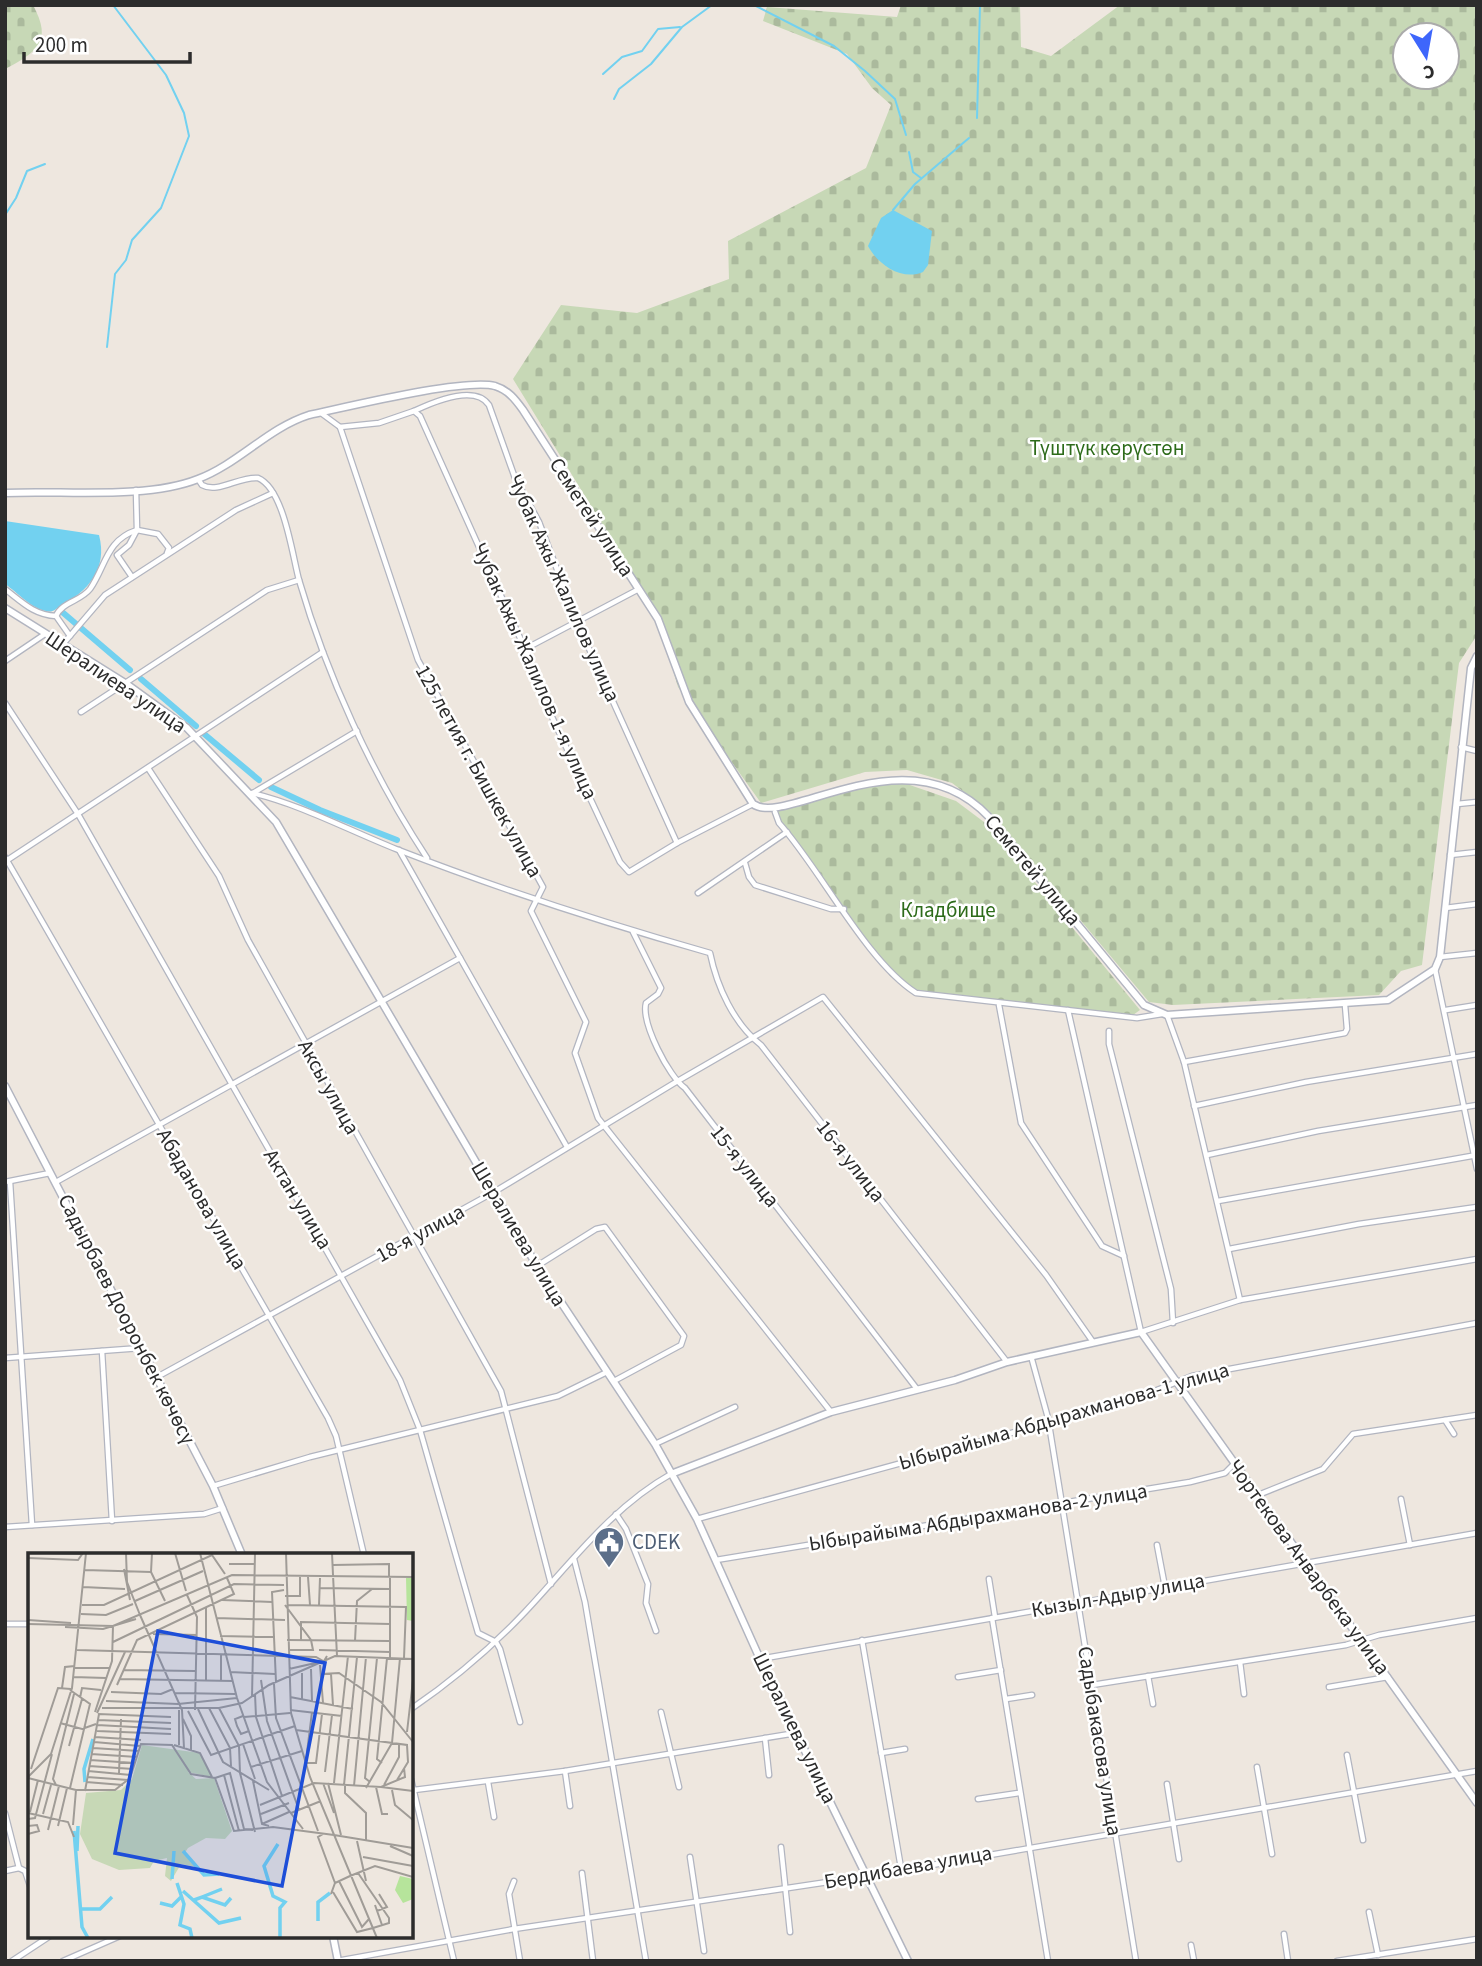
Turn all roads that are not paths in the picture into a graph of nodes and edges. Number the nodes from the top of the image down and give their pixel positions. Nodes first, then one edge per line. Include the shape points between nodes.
1 (414, 411) junction
2 (320, 413) junction
3 (340, 426) junction
4 (198, 479) junction
5 (136, 489) junction
6 (5, 493) edge
7 (273, 493) junction
8 (137, 530) junction
9 (167, 553) junction
10 (132, 577) junction
11 (299, 580) junction
12 (5, 589) edge
13 (639, 589) junction
14 (5, 608) edge
15 (56, 616) junction
16 (578, 622) junction
17 (45, 634) junction
18 (70, 636) junction
19 (63, 644) junction
20 (525, 649) junction
21 (324, 652) junction
22 (1477, 656) edge
23 (5, 661) edge
24 (125, 683) junction
25 (1468, 697) junction
26 (1477, 699) edge
27 (5, 703) edge
28 (81, 712) dead end
29 (358, 731) junction
30 (195, 735) junction
31 (1461, 747) junction
32 (1477, 751) edge
33 (148, 768) junction
34 (252, 793) junction
35 (1477, 802) edge
36 (753, 804) junction
37 (1456, 805) junction
38 (775, 812) dead end
39 (78, 814) junction
40 (787, 832) junction
41 (677, 843) junction
42 (398, 849) junction
43 (1477, 852) edge
44 (1450, 855) junction
45 (427, 858) junction
46 (6, 860) edge
47 (745, 863) junction
48 (698, 893) dead end
49 (536, 901) junction
50 (1477, 904) edge
51 (1444, 908) junction
52 (844, 909) junction
53 (633, 931) junction
54 (1477, 953) edge
55 (1440, 957) junction
56 (460, 958) junction
57 (1436, 969) junction
58 (382, 1003) junction
59 (999, 1004) junction
60 (1345, 1004) junction
61 (1477, 1005) edge
62 (1068, 1010) junction
63 (1446, 1010) junction
64 (1165, 1014) junction
65 (1109, 1031) dead end
66 (752, 1039) junction
67 (306, 1045) junction
68 (1477, 1054) edge
69 (1455, 1056) junction
70 (1184, 1062) junction
71 (676, 1082) junction
72 (5, 1086) edge
73 (231, 1086) junction
74 (1477, 1105) edge
75 (1195, 1106) junction
76 (1466, 1106) junction
77 (160, 1125) junction
78 (605, 1125) junction
79 (568, 1147) junction
80 (1207, 1155) junction
81 (1476, 1155) edge
82 (1477, 1169) edge
83 (51, 1172) junction
84 (8, 1182) edge
85 (56, 1182) junction
86 (494, 1192) junction
87 (1218, 1201) junction
88 (1477, 1207) edge
89 (413, 1236) junction
90 (1229, 1249) junction
91 (1124, 1256) junction
92 (1477, 1258) edge
93 (537, 1266) junction
94 (343, 1276) junction
95 (1240, 1300) junction
96 (270, 1317) junction
97 (1173, 1323) junction
98 (1477, 1323) edge
99 (1141, 1332) junction
100 (1093, 1342) junction
101 (141, 1348) junction
102 (102, 1351) junction
103 (1031, 1356) junction
104 (21, 1357) junction
105 (5, 1359) edge
106 (1007, 1362) junction
107 (608, 1372) junction
108 (157, 1377) junction
109 (614, 1381) junction
110 (1179, 1383) junction
111 (917, 1389) junction
112 (735, 1407) dead end
113 (504, 1409) junction
114 (831, 1412) junction
115 (1477, 1415) edge
116 (1445, 1420) junction
117 (1048, 1422) junction
118 (420, 1430) junction
119 (1454, 1434) dead end
120 (655, 1444) junction
121 (340, 1450) junction
122 (1235, 1463) junction
123 (671, 1474) junction
124 (214, 1486) junction
125 (1258, 1495) junction
126 (1401, 1499) dead end
127 (1062, 1503) junction
128 (223, 1508) junction
129 (616, 1514) junction
130 (697, 1520) junction
131 (112, 1521) junction
132 (32, 1525) junction
133 (5, 1527) edge
134 (1477, 1532) edge
135 (1157, 1545) dead end
136 (1409, 1545) junction
137 (241, 1553) edge
138 (364, 1553) edge
139 (574, 1559) junction
140 (716, 1560) junction
141 (1306, 1562) junction
142 (989, 1579) dead end
143 (551, 1584) junction
144 (1165, 1587) junction
145 (1079, 1602) junction
146 (993, 1617) junction
147 (1477, 1618) edge
148 (5, 1624) edge
149 (28, 1624) edge
150 (656, 1631) dead end
151 (862, 1640) junction
152 (1362, 1640) junction
153 (496, 1642) junction
154 (760, 1659) junction
155 (1240, 1662) junction
156 (1001, 1670) junction
157 (1148, 1676) junction
158 (958, 1677) dead end
159 (1388, 1677) junction
160 (1092, 1685) junction
161 (1329, 1687) dead end
162 (1244, 1694) dead end
163 (1032, 1695) dead end
164 (1006, 1699) junction
165 (1153, 1704) dead end
166 (413, 1707) edge
167 (662, 1712) dead end
168 (520, 1721) dead end
169 (796, 1732) junction
170 (765, 1738) junction
171 (905, 1749) dead end
172 (671, 1753) junction
173 (881, 1753) junction
174 (1347, 1755) dead end
175 (612, 1762) junction
176 (1257, 1767) dead end
177 (565, 1770) junction
178 (1477, 1771) edge
179 (1457, 1774) junction
180 (769, 1775) dead end
181 (488, 1782) junction
182 (1167, 1784) dead end
183 (413, 1786) edge
184 (679, 1787) dead end
185 (414, 1790) junction
186 (1019, 1793) junction
187 (1355, 1793) junction
188 (978, 1799) dead end
189 (1477, 1803) edge
190 (570, 1806) dead end
191 (1264, 1809) junction
192 (5, 1813) edge
193 (494, 1816) dead end
194 (1172, 1825) junction
195 (1115, 1835) junction
196 (1363, 1840) dead end
197 (781, 1847) dead end
198 (1029, 1847) junction
199 (1272, 1854) dead end
200 (690, 1857) dead end
201 (1179, 1859) dead end
202 (19, 1868) junction
203 (901, 1868) junction
204 (5, 1871) edge
205 (582, 1873) dead end
206 (868, 1876) junction
207 (28, 1880) edge
208 (514, 1881) dead end
209 (784, 1887) junction
210 (695, 1900) junction
211 (638, 1910) junction
212 (1369, 1912) dead end
213 (587, 1918) junction
214 (514, 1930) junction
215 (790, 1932) dead end
216 (1284, 1934) dead end
217 (46, 1938) edge
218 (115, 1938) edge
219 (333, 1938) edge
220 (1477, 1939) edge
221 (449, 1942) junction
222 (1191, 1945) dead end
223 (704, 1951) dead end
224 (1378, 1955) junction
225 (12, 1961) edge
226 (63, 1961) edge
227 (338, 1961) edge
228 (454, 1961) edge
229 (520, 1961) edge
230 (593, 1961) edge
231 (646, 1961) edge
232 (908, 1961) edge
233 (1048, 1961) edge
234 (1136, 1961) edge
235 (1194, 1961) edge
236 (1288, 1961) edge
237 (1337, 1961) edge

1 - 3 street via 379,423
1 - 16 street, Чубак Ажы Жалилов улица via 459,397 484,398
1 - 20 street, Чубак Ажы Жалилов 1-я улица via 425,426
2 - 3 street
2 - 4 street, Семетей улица via 289,423 243,456
2 - 13 street, Семетей улица via 473,384 505,390 523,410
3 - 49 street, 125 летия г. Бишкек улица via 418,660 540,882 543,892
4 - 5 street, Семетей улица via 173,487
4 - 7 street via 212,488 236,479 258,478
5 - 6 street, Семетей улица
5 - 8 street
7 - 9 street
7 - 11 street
8 - 9 street via 158,534 169,548
8 - 10 street via 117,555
8 - 15 street via 114,543 90,590
9 - 10 street
10 - 18 street via 104,595
11 - 21 street
11 - 24 street via 268,590
12 - 15 street via 26,607
13 - 16 street
13 - 36 street, Семетей улица via 662,626 689,702
14 - 17 street, Шералиева улица
15 - 18 street
16 - 20 street
16 - 41 street, Чубак Ажы Жалилов улица
17 - 19 street, Шералиева улица
17 - 23 street
18 - 19 street
19 - 24 street, Шералиева улица
20 - 41 street, Чубак Ажы Жалилов 1-я улица via 620,862 629,872
21 - 29 street
21 - 30 street
22 - 25 street
24 - 28 street
24 - 30 street, Шералиева улица
25 - 26 street
25 - 31 street
27 - 39 street, Актан улица
29 - 34 street
29 - 45 street
30 - 33 street
30 - 34 street, Шералиева улица
31 - 32 street
31 - 37 street
33 - 39 street
33 - 67 street, Аксы улица via 219,876 248,940
34 - 42 street via 284,801
34 - 58 street, Шералиева улица via 299,857
35 - 37 street
36 - 41 street, Чубак Ажы Жалилов 1-я улица
36 - 64 street, Семетей улица via 769,808 893,779 922,782 964,797 989,817 1144,1004
37 - 44 street
38 - 40 street
39 - 46 street
39 - 73 street, Актан улица
40 - 47 street
40 - 52 street
42 - 45 street
42 - 56 street
43 - 44 street
44 - 51 street
45 - 49 street
46 - 77 street, Абаданова улица
47 - 48 street
47 - 52 street via 755,885
49 - 53 street
49 - 78 street, 125 летия г. Бишкек улица via 531,911 586,1022 575,1053 598,1118
50 - 51 street
51 - 55 street
52 - 59 street via 902,984 916,993
53 - 66 street, 16-я улица via 710,953 718,983
53 - 71 street, 15-я улица via 661,988 646,1003 646,1022
54 - 55 street
55 - 57 street
56 - 58 street
56 - 79 street
57 - 60 street via 1388,1000
57 - 63 street
58 - 67 street
58 - 86 street, Шералиева улица
59 - 62 street
59 - 91 street via 1021,1123 1102,1246
60 - 64 street
60 - 70 street via 1345,1033
61 - 63 street
62 - 64 street via 1137,1018
62 - 91 street
63 - 69 street
64 - 70 street
65 - 97 street via 1127,1125 1171,1289
66 - 71 street, 18-я улица
66 - 100 street, 18-я улица via 823,998 1046,1275
66 - 106 street, 16-я улица
67 - 73 street
67 - 89 street, Аксы улица
68 - 69 street
69 - 75 street
69 - 76 street
70 - 75 street
71 - 78 street, 18-я улица
71 - 111 street, 15-я улица via 694,1099
72 - 83 street, Садырбаев Дооронбек көчөсү
73 - 77 street
73 - 94 street, Актан улица
74 - 76 street
75 - 80 street
76 - 80 street
76 - 81 street
77 - 85 street
77 - 96 street, Абаданова улица
78 - 79 street, 18-я улица
78 - 114 street
79 - 86 street, 18-я улица
80 - 87 street
81 - 82 street
81 - 87 street
83 - 84 street
83 - 85 street, Садырбаев Дооронбек көчөсү
84 - 104 street
85 - 101 street, Садырбаев Дооронбек көчөсү
86 - 89 street, 18-я улица
86 - 93 street, Шералиева улица
87 - 90 street
88 - 90 street
89 - 94 street, 18-я улица
89 - 113 street, Аксы улица via 501,1391
90 - 95 street
91 - 99 street
92 - 95 street
93 - 107 street, Шералиева улица
93 - 109 street via 604,1227 658,1297 684,1336 681,1345
94 - 96 street, 18-я улица
94 - 118 street, Актан улица via 400,1380
95 - 97 street
96 - 108 street, 18-я улица
96 - 121 street, Абаданова улица via 328,1418
97 - 99 street
98 - 110 street, Ыбырайыма Абдырахманова-1 улица via 1206,1373
99 - 100 street
99 - 110 street, Чортекова Анварбека улица
100 - 103 street
101 - 102 street
101 - 108 street, Садырбаев Дооронбек көчөсү
102 - 104 street
102 - 131 street
103 - 106 street
103 - 117 street, Садыбакасова улица
104 - 105 street
104 - 132 street
106 - 111 street
107 - 109 street, Шералиева улица
107 - 113 street via 558,1396
108 - 124 street, Садырбаев Дооронбек көчөсү
109 - 120 street, Шералиева улица
110 - 117 street, Ыбырайыма Абдырахманова-1 улица
110 - 122 street, Чортекова Анварбека улица
111 - 114 street
112 - 120 street
113 - 118 street
113 - 143 street, Аксы улица
114 - 123 street
115 - 116 street
116 - 119 street
116 - 125 street via 1353,1434 1323,1469
117 - 127 street, Садыбакасова улица
117 - 130 street, Ыбырайыма Абдырахманова-1 улица
118 - 121 street
118 - 153 street, Актан улица via 478,1633
120 - 123 street, Шералиева улица
121 - 124 street
121 - 138 street, Абаданова улица
122 - 125 street, Чортекова Анварбека улица
122 - 127 street, Ыбырайыма Абдырахманова-2 улица via 1225,1473 1190,1482
123 - 129 street via 641,1490
123 - 130 street, Шералиева улица
124 - 128 street, Садырбаев Дооронбек көчөсү
125 - 141 street, Чортекова Анварбека улица
126 - 136 street
127 - 140 street, Ыбырайыма Абдырахманова-2 улица
127 - 145 street, Садыбакасова улица
128 - 131 street via 204,1514
128 - 137 street, Садырбаев Дооронбек көчөсү
129 - 139 street
129 - 150 street via 648,1584 646,1603
130 - 140 street, Шералиева улица
131 - 132 street
132 - 133 street
134 - 136 street, Кызыл-Адыр улица
135 - 144 street
136 - 141 street, Кызыл-Адыр улица
139 - 143 street
139 - 175 street
140 - 154 street, Шералиева улица
141 - 144 street, Кызыл-Адыр улица
141 - 152 street, Чортекова Анварбека улица
142 - 146 street
143 - 153 street
144 - 145 street, Кызыл-Адыр улица
145 - 146 street, Кызыл-Адыр улица
145 - 160 street, Садыбакасова улица
146 - 151 street, Кызыл-Адыр улица
146 - 156 street
147 - 152 street
148 - 149 street
151 - 154 street, Кызыл-Адыр улица
151 - 173 street
152 - 155 street
152 - 159 street, Чортекова Анварбека улица
153 - 166 street
153 - 168 street, Актан улица
154 - 169 street, Шералиева улица
155 - 157 street
155 - 162 street
156 - 158 street
156 - 164 street
157 - 160 street
157 - 165 street
159 - 161 street
159 - 179 street, Чортекова Анварбека улица
160 - 195 street, Садыбакасова улица
163 - 164 street
164 - 186 street
167 - 172 street
169 - 170 street
169 - 206 street, Шералиева улица
170 - 172 street
170 - 180 street
171 - 173 street
172 - 175 street
172 - 184 street
173 - 203 street
174 - 187 street
175 - 177 street
175 - 211 street
176 - 191 street
177 - 181 street
177 - 190 street
178 - 179 street, Бердибаева улица
179 - 187 street, Бердибаева улица
179 - 189 street, Чортекова Анварбека улица
181 - 185 street
181 - 193 street
182 - 194 street
183 - 185 street
185 - 221 street
186 - 188 street
186 - 198 street
187 - 191 street, Бердибаева улица
187 - 196 street
191 - 194 street, Бердибаева улица
191 - 199 street
192 - 202 street
194 - 195 street, Бердибаева улица
194 - 201 street
195 - 198 street, Бердибаева улица
195 - 234 street, Садыбакасова улица
197 - 209 street
198 - 203 street, Бердибаева улица
198 - 233 street
200 - 210 street
202 - 204 street
202 - 207 street
203 - 206 street, Бердибаева улица
205 - 213 street
206 - 209 street, Бердибаева улица
206 - 232 street, Шералиева улица
208 - 214 street via 509,1894
209 - 210 street, Бердибаева улица
209 - 215 street
210 - 211 street, Бердибаева улица
210 - 223 street
211 - 213 street, Бердибаева улица
211 - 231 street
212 - 224 street
213 - 214 street, Бердибаева улица
213 - 230 street
214 - 221 street, Бердибаева улица
214 - 229 street
216 - 236 street
217 - 225 street
218 - 226 street
219 - 227 street
220 - 224 street
221 - 227 street, Бердибаева улица
221 - 228 street
222 - 235 street
224 - 237 street

